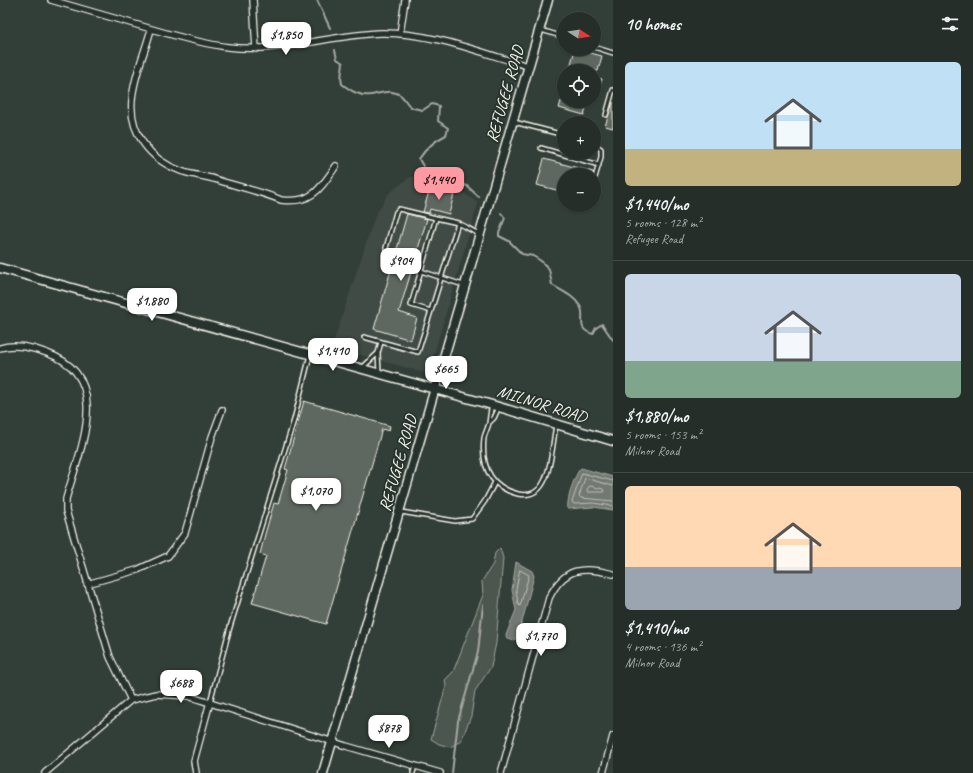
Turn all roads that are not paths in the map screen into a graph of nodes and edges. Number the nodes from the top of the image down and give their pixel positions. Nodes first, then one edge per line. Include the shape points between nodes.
1 (51, 0) edge
2 (253, 0) edge
3 (405, 0) edge
4 (548, 0) edge
5 (151, 29) junction
6 (539, 30) junction
7 (400, 34) junction
8 (557, 35) edge
9 (256, 48) junction
10 (601, 49) edge
11 (613, 53) edge
12 (528, 66) junction
13 (613, 90) edge
14 (606, 115) dead end
15 (512, 121) junction
16 (557, 133) edge
17 (541, 148) dead end
18 (600, 160) edge
19 (599, 165) junction
20 (336, 166) dead end
21 (598, 168) edge
22 (436, 218) junction
23 (458, 223) junction
24 (480, 235) junction
25 (386, 248) dead end
26 (0, 268) edge
27 (421, 271) junction
28 (442, 278) junction
29 (465, 286) junction
30 (431, 311) junction
31 (364, 337) dead end
32 (381, 342) junction
33 (0, 348) edge
34 (378, 353) junction
35 (310, 355) junction
36 (361, 369) junction
37 (379, 373) junction
38 (436, 389) junction
39 (496, 406) junction
40 (222, 410) dead end
41 (490, 422) junction
42 (556, 423) junction
43 (613, 441) edge
44 (495, 482) junction
45 (399, 512) junction
46 (613, 574) edge
47 (87, 584) junction
48 (131, 700) junction
49 (210, 702) junction
50 (613, 736) edge
51 (333, 741) junction
52 (415, 766) junction
53 (45, 773) edge
54 (196, 773) edge
55 (323, 773) edge
56 (413, 773) edge
57 (440, 773) edge
58 (501, 773) edge
59 (602, 773) edge

1 - 5 street
2 - 9 street
3 - 7 street
4 - 6 main road, REFUGEE ROAD
5 - 9 street via 211,44
5 - 20 street via 136,80 131,111 136,132 155,156 182,172 292,202 310,197
6 - 8 lane
6 - 12 main road, REFUGEE ROAD
7 - 9 street via 382,33 286,47
7 - 12 street via 435,40
10 - 11 lane
12 - 15 main road, REFUGEE ROAD
13 - 14 lane
15 - 16 lane
15 - 24 main road, REFUGEE ROAD
17 - 19 lane
18 - 19 lane
19 - 21 lane
22 - 23 lane
22 - 25 lane via 399,209
22 - 27 lane
23 - 24 lane
23 - 28 lane
24 - 29 main road, REFUGEE ROAD
26 - 35 main road, MILNOR ROAD
27 - 28 lane
27 - 30 lane via 411,305
28 - 29 lane
28 - 30 lane
29 - 38 main road, REFUGEE ROAD
30 - 32 lane via 418,352
31 - 32 lane
32 - 34 lane
33 - 47 street via 7,345 30,347 57,356 72,367 83,382 88,400 88,420 66,499 66,512
34 - 36 lane
34 - 37 lane
35 - 36 main road, MILNOR ROAD
35 - 49 lane via 294,420 236,605
36 - 37 main road, MILNOR ROAD
37 - 38 main road, MILNOR ROAD
38 - 39 main road, MILNOR ROAD
38 - 45 main road, REFUGEE ROAD
39 - 41 lane via 494,418
39 - 41 lane via 489,418
39 - 42 main road, MILNOR ROAD
40 - 47 street via 185,533 168,556 137,570
41 - 44 lane via 484,437 484,459
42 - 43 main road, MILNOR ROAD
42 - 44 lane via 545,480 537,490 531,494 521,494 506,490
44 - 45 lane via 486,502 472,519 455,521
45 - 51 main road, REFUGEE ROAD
46 - 58 street via 593,568 582,569 571,572 555,585 549,598
47 - 48 street via 110,657
48 - 49 street via 156,694 188,696
48 - 53 street
49 - 51 street
49 - 54 street via 194,761
50 - 59 street
51 - 52 street
51 - 55 main road, REFUGEE ROAD
52 - 56 lane
52 - 57 street

